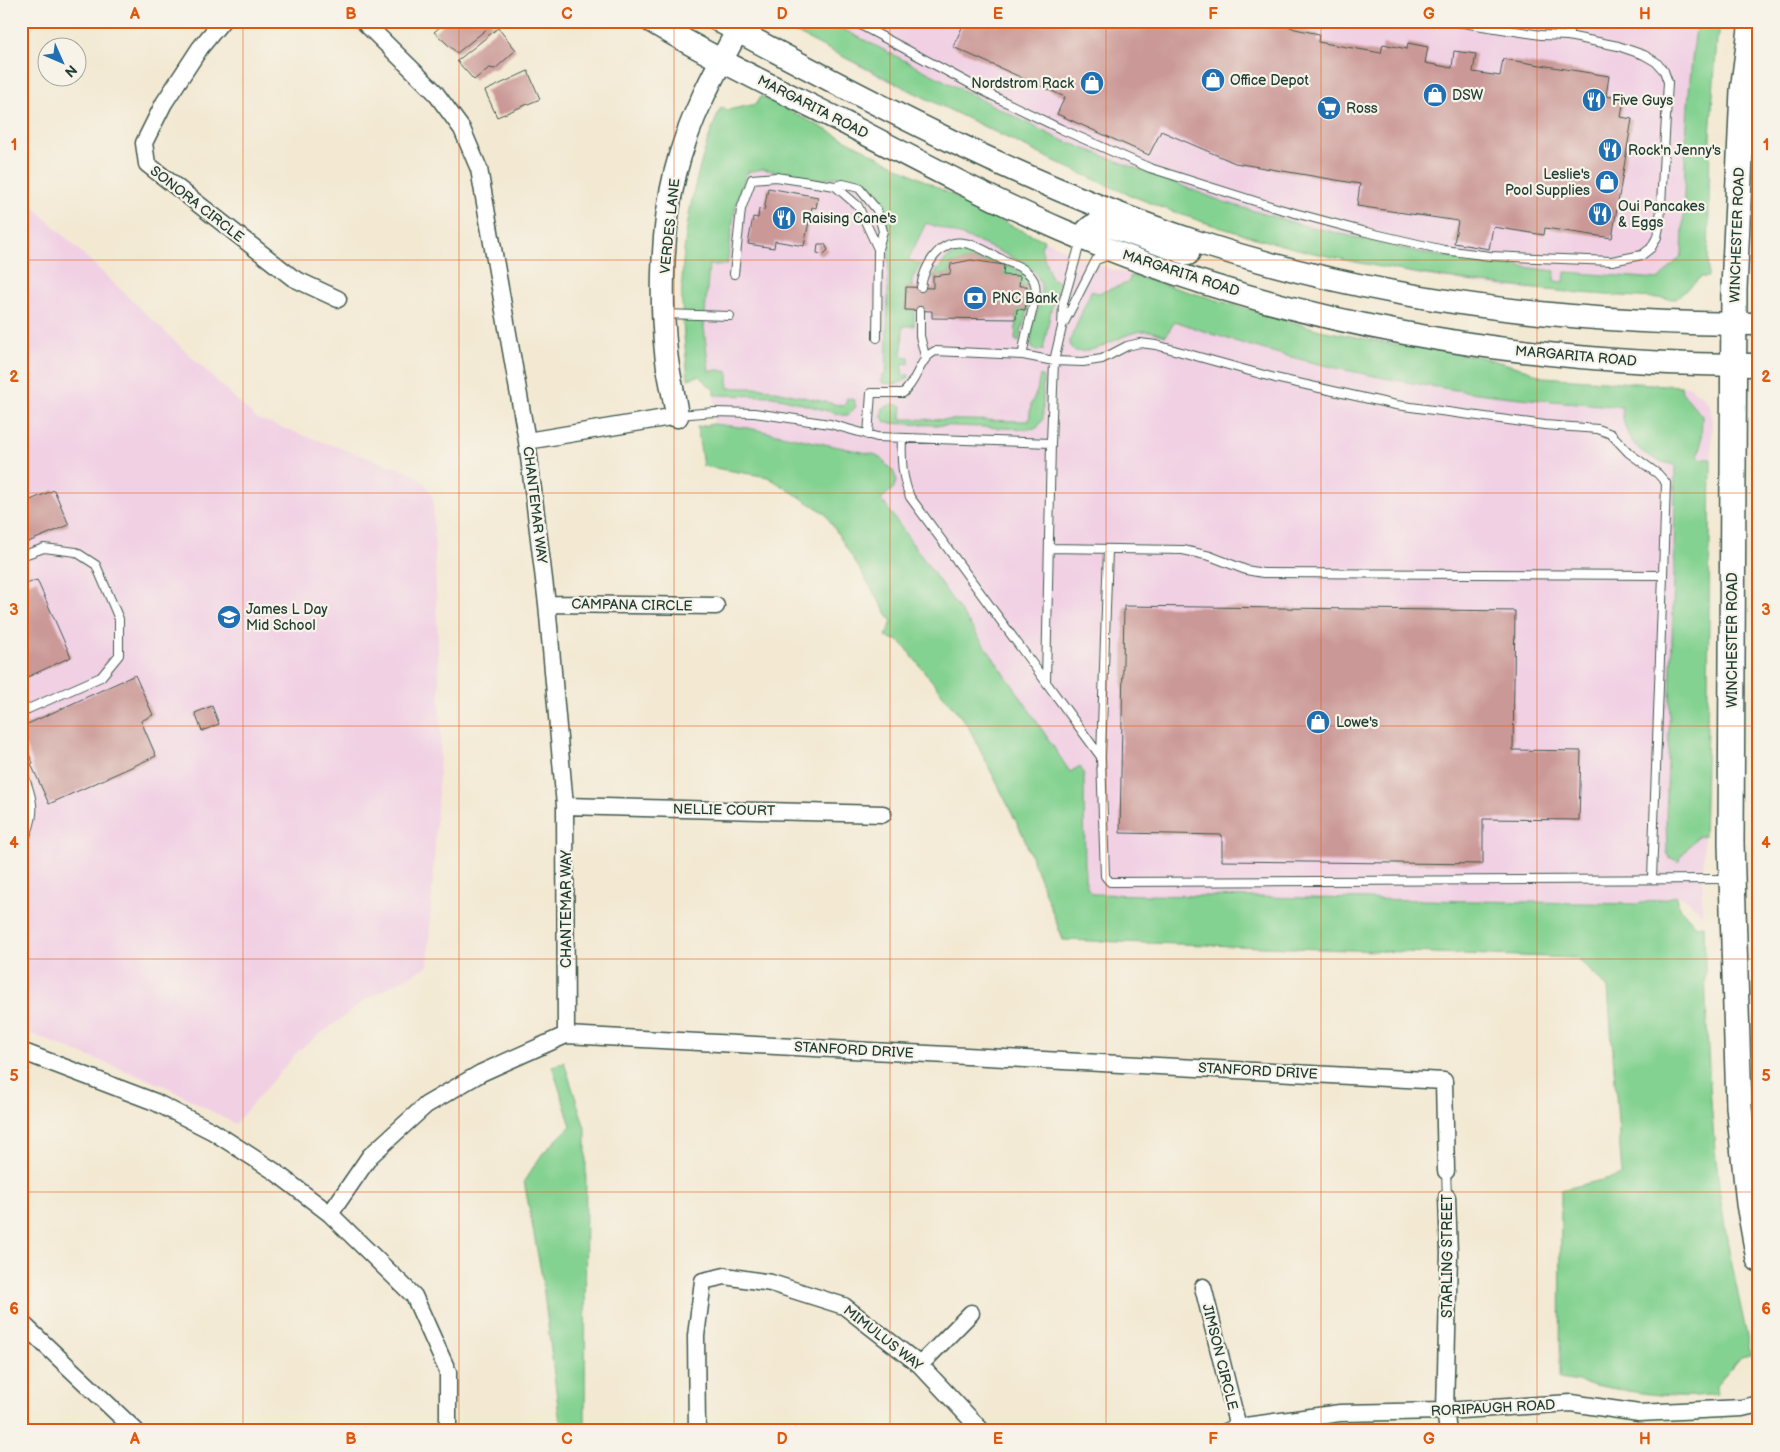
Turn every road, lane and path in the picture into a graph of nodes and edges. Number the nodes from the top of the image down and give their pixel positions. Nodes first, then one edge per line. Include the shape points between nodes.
1 (222, 21) edge
2 (363, 21) edge
3 (651, 21) edge
4 (853, 21) edge
5 (1450, 21) edge
6 (1571, 21) edge
7 (1752, 21) edge
8 (733, 25) edge
9 (1568, 36) junction
10 (722, 62) junction
11 (835, 186) junction
12 (1082, 238) junction
13 (878, 249) junction
14 (1120, 253) junction
15 (1290, 269) junction
16 (734, 274) dead end
17 (921, 287) dead end
18 (338, 299) dead end
19 (920, 310) dead end
20 (664, 314) junction
21 (730, 316) dead end
22 (1747, 324) edge
23 (1062, 327) junction
24 (878, 338) dead end
25 (1023, 355) junction
26 (925, 356) junction
27 (1054, 361) junction
28 (1747, 365) edge
29 (677, 416) junction
30 (868, 435) junction
31 (902, 438) junction
32 (527, 440) junction
33 (1051, 443) junction
34 (1049, 548) junction
35 (1108, 549) junction
36 (21, 556) edge
37 (1663, 576) junction
38 (547, 604) junction
39 (716, 606) dead end
40 (1046, 681) junction
41 (21, 715) edge
42 (1101, 757) junction
43 (21, 767) edge
44 (565, 806) junction
45 (883, 814) dead end
46 (21, 847) edge
47 (1652, 879) junction
48 (1732, 879) junction
49 (566, 1035) junction
50 (21, 1052) edge
51 (1444, 1081) joint
52 (1446, 1171) joint
53 (1447, 1197) joint
54 (330, 1214) junction
55 (1759, 1258) edge
56 (1203, 1287) dead end
57 (971, 1313) dead end
58 (21, 1322) edge
59 (920, 1365) junction
60 (1759, 1404) edge
61 (1445, 1411) junction
62 (1232, 1429) edge
63 (136, 1431) edge
64 (448, 1431) edge
65 (697, 1431) edge
66 (982, 1431) edge
67 (1448, 1431) edge

1 - 18 street, SONORA CIRCLE via 164,102 144,143 147,164 293,278
2 - 32 street, CHANTEMAR WAY via 434,91 462,129 479,168
3 - 10 main road, MARGARITA ROAD
4 - 9 lane via 1070,133 1150,168 1280,209 1362,231 1490,256 1612,261 1642,256 1657,237 1660,222 1668,82 1664,71 1644,54
5 - 9 lane
6 - 9 lane
7 - 22 main road, WINCHESTER ROAD via 1743,91 1734,289
8 - 10 main road, VERDES LANE
8 - 15 main road via 1008,168 1194,241
10 - 12 main road, MARGARITA ROAD via 1005,204
10 - 20 main road, VERDES LANE via 697,111 675,174 665,241
11 - 13 lane via 858,206
11 - 13 lane via 844,184 859,188 877,210 883,231
11 - 16 lane via 776,177 752,179 741,209
12 - 14 main road, MARGARITA ROAD
12 - 15 main road via 1093,225 1101,223 1216,264
12 - 23 lane via 1063,303
13 - 24 lane
14 - 23 lane via 1096,260
14 - 28 main road, MARGARITA ROAD via 1224,289 1351,322 1404,332 1540,354 1622,362
15 - 22 main road via 1447,302 1551,316 1699,325
17 - 25 lane via 924,272 933,258 952,243 965,242 1025,269 1034,280 1036,300 1023,342
19 - 26 lane via 920,336
20 - 21 lane
20 - 29 main road, VERDES LANE via 666,352
22 - 28 main road, WINCHESTER ROAD
23 - 27 lane
25 - 26 lane via 935,351
25 - 27 lane
26 - 30 lane via 913,385 903,393 871,393
27 - 33 lane
27 - 37 lane via 1083,362 1102,359 1127,346 1156,345 1275,378 1396,405 1545,425 1598,428 1611,434 1666,483
28 - 48 main road, WINCHESTER ROAD
29 - 30 lane via 714,412 754,413 830,424
29 - 32 street
30 - 31 lane
31 - 33 lane
31 - 40 lane via 900,463 910,497
32 - 38 street, CHANTEMAR WAY
33 - 34 lane
34 - 35 lane
34 - 40 lane
35 - 37 lane via 1183,550 1263,574
35 - 42 lane
36 - 41 lane via 44,548 76,552 96,565 119,619 119,655 101,677
37 - 47 lane
38 - 39 street, CAMPANA CIRCLE
38 - 44 street, CHANTEMAR WAY
40 - 42 lane
42 - 47 lane via 1104,876 1110,882
43 - 46 lane via 32,798 32,824
44 - 45 street, NELLIE COURT
44 - 49 street, CHANTEMAR WAY
47 - 48 lane
48 - 55 main road, WINCHESTER ROAD via 1739,1106 1749,1204
49 - 51 street, STANFORD DRIVE
49 - 54 street, STANFORD DRIVE via 481,1073 426,1105 370,1156
50 - 54 street via 155,1102 212,1131 274,1171
51 - 52 street, STARLING STREET
52 - 53 lane, STARLING STREET
53 - 61 street, STARLING STREET via 1449,1254
54 - 64 street via 414,1296 448,1372
56 - 62 street, JIMSON CIRCLE
57 - 59 street
58 - 63 street
59 - 65 street, MIMULUS WAY via 844,1306 771,1283 725,1276 703,1281 696,1336
59 - 66 street, MIMULUS WAY
60 - 61 street, RORIPAUGH ROAD via 1742,1408 1639,1413 1571,1404
61 - 62 street, RORIPAUGH ROAD via 1340,1414
61 - 67 street, STARLING STREET

